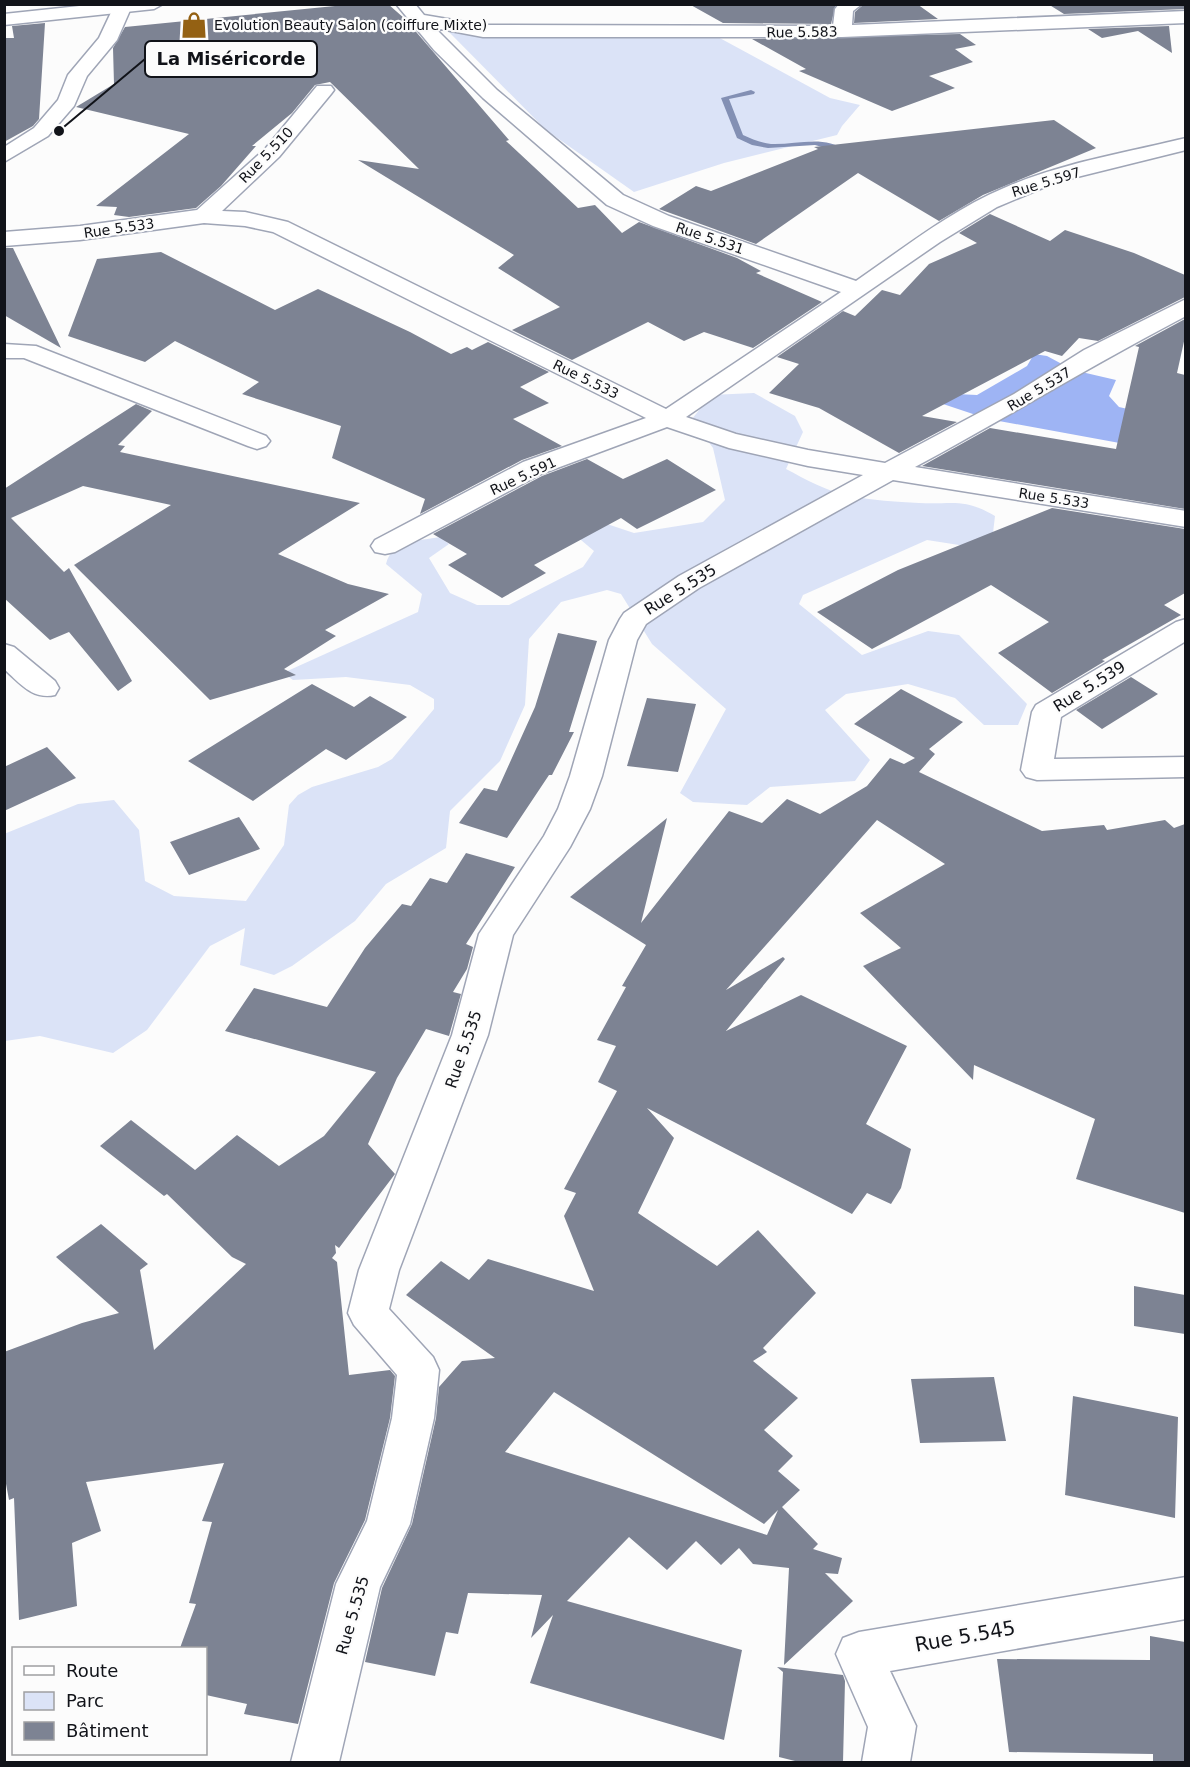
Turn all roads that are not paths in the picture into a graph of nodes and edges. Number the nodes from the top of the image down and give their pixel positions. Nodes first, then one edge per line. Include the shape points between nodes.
1 (154, 4) edge
2 (853, 4) edge
3 (122, 8) junction
4 (412, 12) edge
5 (1185, 17) edge
6 (4, 20) edge
7 (843, 31) junction
8 (324, 90) dead end
9 (1185, 144) edge
10 (4, 156) edge
11 (204, 216) junction
12 (4, 239) edge
13 (859, 290) junction
14 (1185, 306) edge
15 (4, 351) edge
16 (667, 419) junction
17 (257, 441) dead end
18 (892, 472) junction
19 (1185, 519) edge
20 (385, 546) dead end
21 (1185, 628) edge
22 (4, 652) edge
23 (44, 688) dead end
24 (1185, 767) edge
25 (1185, 1598) edge
26 (315, 1762) edge
27 (886, 1762) edge

1 - 3 street
2 - 7 street via 844,9
3 - 6 street
3 - 10 street via 108,40 78,75 68,102 40,132
4 - 7 street, Rue 5.583 via 483,31
4 - 13 street, Rue 5.531 via 490,94 615,200 661,221
5 - 7 street, Rue 5.583
8 - 11 street, Rue 5.510 via 272,153
9 - 13 street, Rue 5.597 via 1010,192 964,217
11 - 12 street, Rue 5.533
11 - 16 street, Rue 5.533 via 280,227
13 - 16 street
14 - 18 street, Rue 5.537
15 - 17 street via 27,351
16 - 18 street, Rue 5.533 via 729,440
16 - 20 street, Rue 5.591 via 532,468
18 - 19 street, Rue 5.533
18 - 26 street, Rue 5.535 via 782,529 656,602 634,619 623,640 574,809 559,839 496,934 470,1035 379,1270 368,1313 418,1371 413,1418 388,1524 358,1584
21 - 24 street, Rue 5.539 via 1047,712 1037,770
22 - 23 street
25 - 27 street, Rue 5.545 via 859,1654 892,1726

